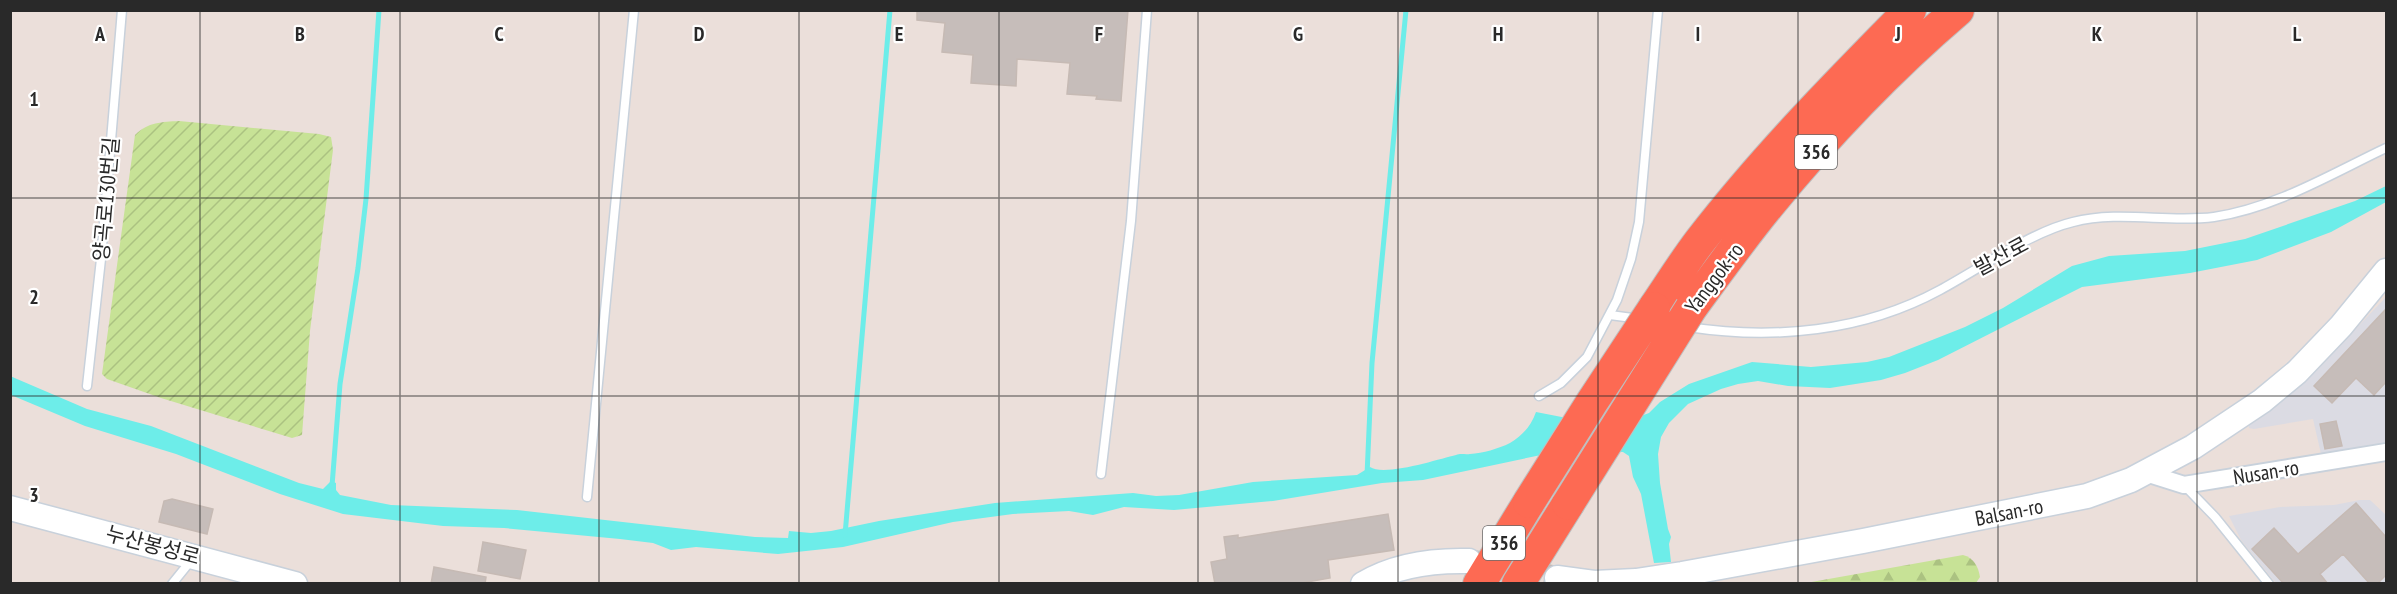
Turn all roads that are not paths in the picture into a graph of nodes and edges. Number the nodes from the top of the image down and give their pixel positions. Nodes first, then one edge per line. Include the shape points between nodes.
1 (122, 10) edge
2 (634, 10) edge
3 (1147, 10) edge
4 (1658, 10) edge
5 (1910, 10) edge
6 (1958, 10) edge
7 (2386, 148) edge
8 (2386, 271) edge
9 (1610, 315) junction
10 (1668, 315) junction
11 (87, 386) dead end
12 (1539, 396) dead end
13 (2386, 452) edge
14 (2146, 473) junction
15 (1101, 474) dead end
16 (2184, 485) junction
17 (587, 497) dead end
18 (10, 508) edge
19 (195, 556) junction
20 (1474, 572) edge
21 (1557, 578) tunnel mouth
22 (1594, 583) edge
23 (172, 584) edge
24 (295, 584) edge
25 (1363, 584) edge
26 (1518, 584) edge
27 (2269, 584) edge

1 - 11 lane, 양곡로130번길
2 - 17 lane
3 - 15 lane via 1131,221
4 - 9 lane via 1639,222 1631,259
5 - 10 highway, Yanggok-ro / 356 via 1755,173 1700,242
6 - 10 highway, Yanggok-ro / 356 via 1847,117
7 - 10 lane, 발산로 via 2261,206 2190,219 2112,216 2071,222 1939,291 1885,315 1858,322 1748,333
8 - 14 street, Balsan-ro via 2297,372 2262,401
9 - 10 lane, 발산로
9 - 12 lane via 1574,372
10 - 20 highway, Yanggok-ro / 356, bridge
10 - 26 highway, Yanggok-ro / 356, bridge via 1568,504
13 - 16 street, Nusan-ro
14 - 16 street, Nusan-ro
14 - 22 street, Balsan-ro via 2087,496 1874,539 1682,574
16 - 27 lane via 2210,510
18 - 19 street, 누산봉성로
19 - 23 lane
19 - 24 street, 누산봉성로
20 - 25 street via 1428,562 1385,573
21 - 22 street, Balsan-ro

